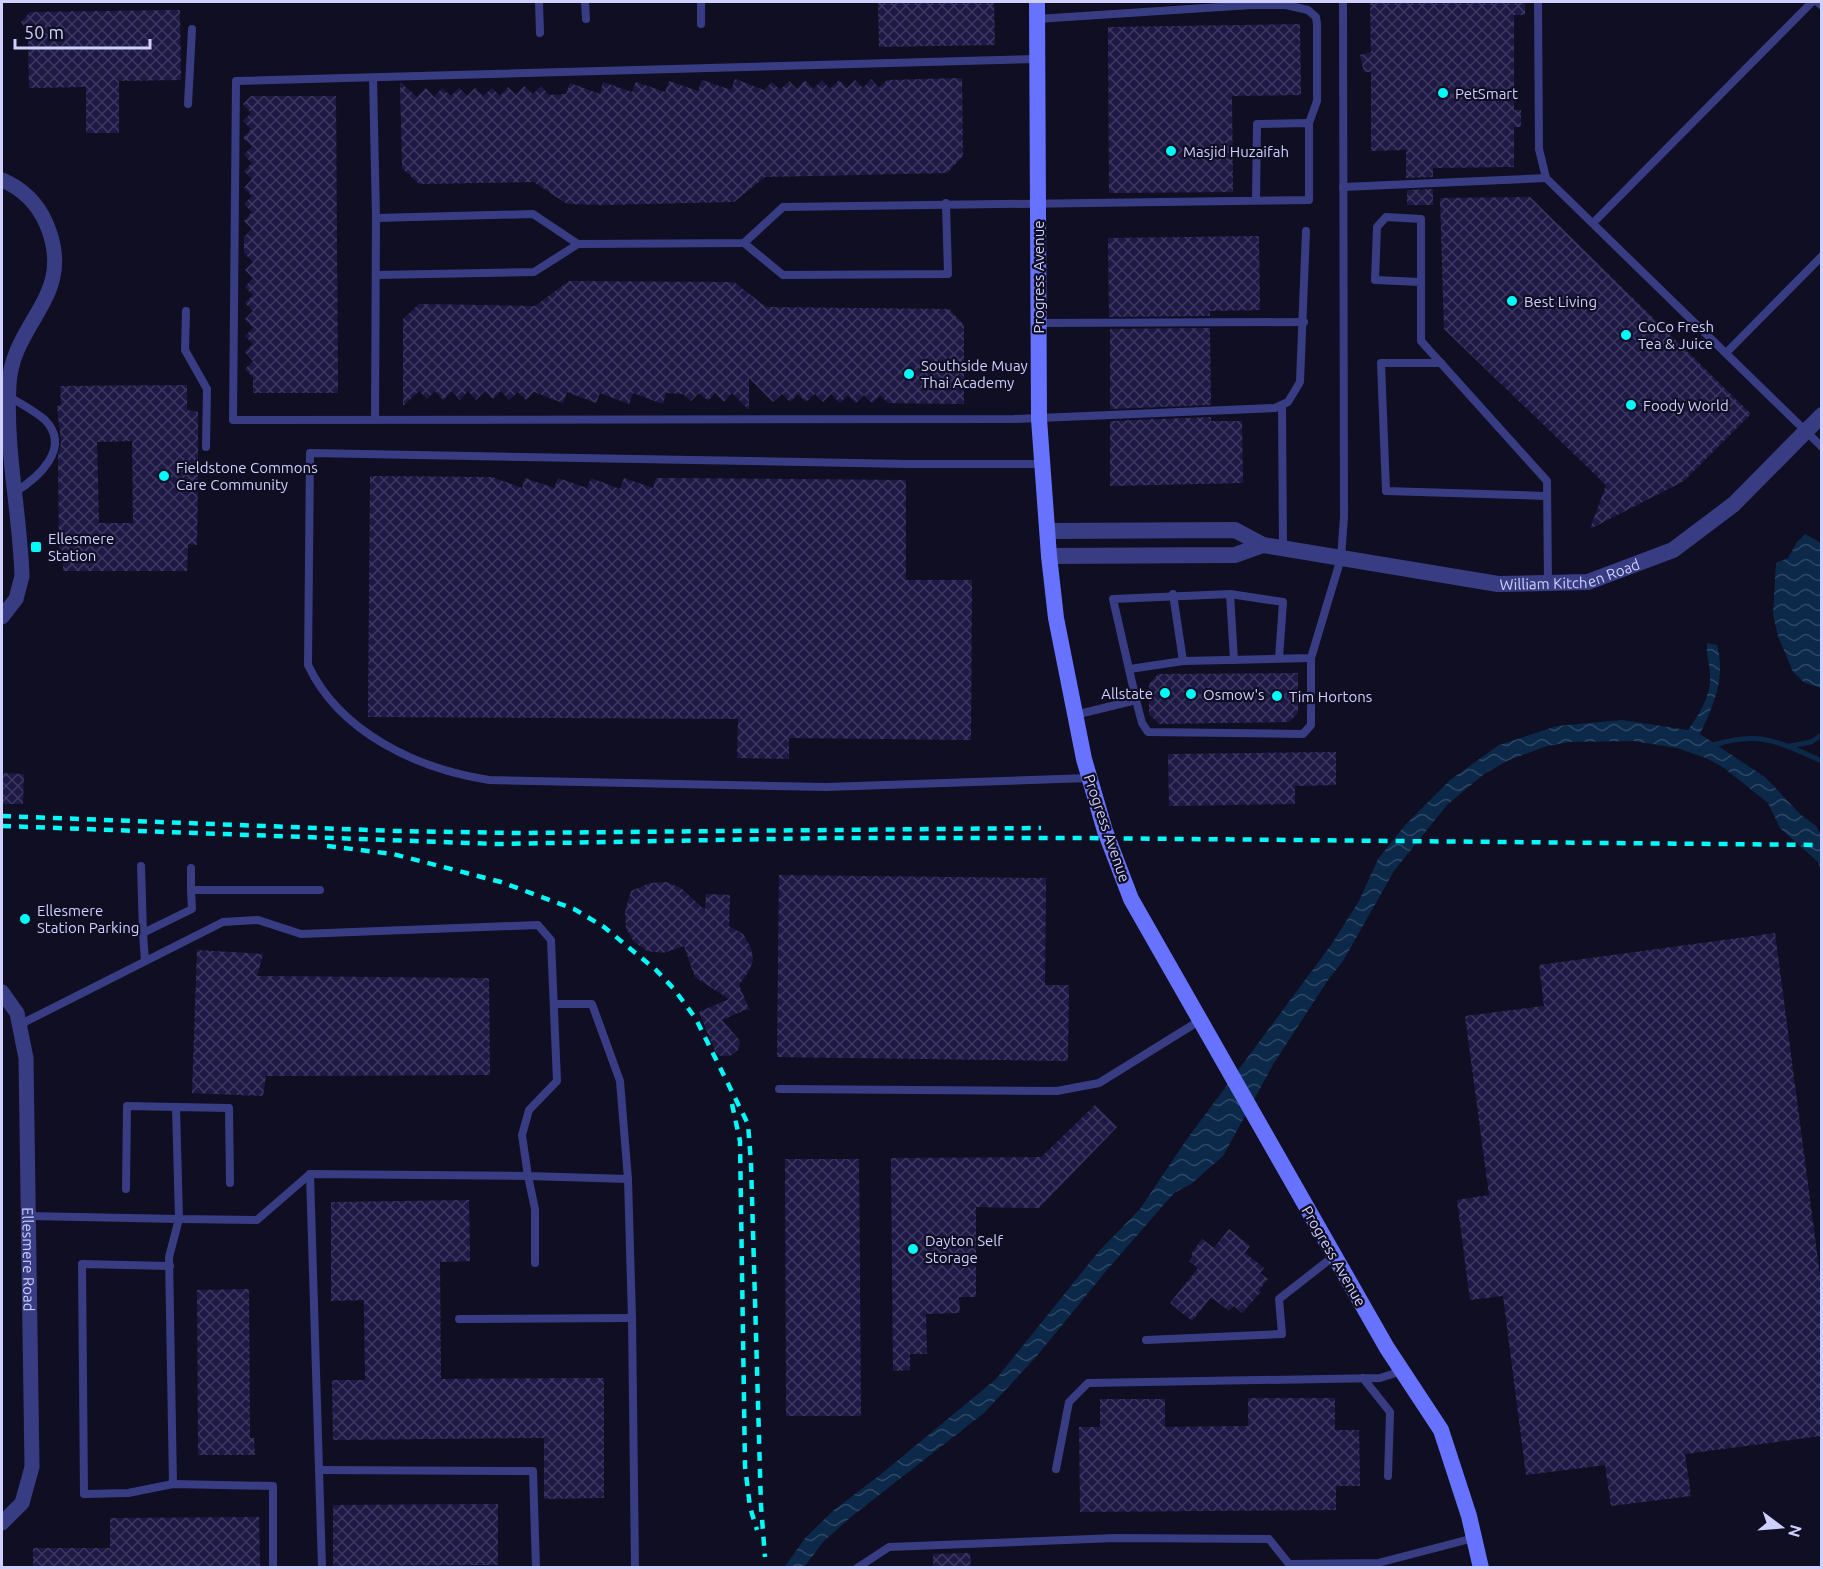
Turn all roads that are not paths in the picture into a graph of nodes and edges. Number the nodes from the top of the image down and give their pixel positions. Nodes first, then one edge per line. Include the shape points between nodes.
1 (539, 2) edge
2 (585, 2) edge
3 (701, 2) edge
4 (1037, 2) edge
5 (1343, 2) edge
6 (1538, 2) edge
7 (1812, 2) edge
8 (1817, 2) edge
9 (1261, 3) edge
10 (1821, 6) edge
11 (586, 19) dead end
12 (1037, 19) junction
13 (701, 24) dead end
14 (192, 29) dead end
15 (540, 33) dead end
16 (1037, 60) junction
17 (373, 78) junction
18 (188, 105) dead end
19 (1309, 123) junction
20 (1546, 178) junction
21 (2, 180) edge
22 (1343, 187) junction
23 (1256, 200) junction
24 (1038, 202) junction
25 (946, 203) junction
26 (376, 218) junction
27 (1593, 223) junction
28 (1306, 231) dead end
29 (744, 243) junction
30 (578, 244) junction
31 (1821, 256) edge
32 (376, 275) junction
33 (1421, 282) junction
34 (186, 311) dead end
35 (1304, 322) junction
36 (1038, 323) junction
37 (1725, 353) junction
38 (1441, 363) junction
39 (8, 396) junction
40 (1282, 405) junction
41 (1821, 415) edge
42 (375, 419) junction
43 (1039, 419) junction
44 (1806, 431) junction
45 (207, 447) dead end
46 (1821, 447) edge
47 (1043, 464) junction
48 (15, 492) junction
49 (1547, 496) junction
50 (1048, 531) junction
51 (1263, 545) junction
52 (1283, 549) junction
53 (1049, 556) junction
54 (1341, 558) junction
55 (1548, 583) junction
56 (1173, 594) junction
57 (1230, 594) junction
58 (2, 617) edge
59 (1279, 658) junction
60 (1311, 658) junction
61 (1233, 660) junction
62 (1183, 661) junction
63 (1130, 669) junction
64 (1136, 700) junction
65 (1075, 715) junction
66 (1089, 778) junction
67 (141, 866) dead end
68 (191, 868) dead end
69 (191, 890) junction
70 (320, 890) dead end
71 (143, 933) junction
72 (145, 962) junction
73 (2, 992) edge
74 (554, 1004) junction
75 (1199, 1021) junction
76 (21, 1024) junction
77 (779, 1089) dead end
78 (176, 1107) junction
79 (310, 1174) junction
80 (528, 1176) junction
81 (628, 1179) junction
82 (230, 1183) dead end
83 (126, 1190) dead end
84 (28, 1216) junction
85 (178, 1219) junction
86 (1334, 1256) junction
87 (535, 1263) dead end
88 (170, 1266) junction
89 (632, 1318) junction
90 (459, 1319) dead end
91 (1146, 1340) dead end
92 (1402, 1371) junction
93 (1363, 1378) junction
94 (1056, 1469) dead end
95 (319, 1470) junction
96 (1388, 1476) dead end
97 (173, 1484) junction
98 (2, 1522) edge
99 (1474, 1538) junction
100 (273, 1568) edge
101 (322, 1568) edge
102 (536, 1568) edge
103 (635, 1568) edge
104 (857, 1568) edge
105 (1481, 1568) edge

1 - 15 lane
2 - 11 lane
3 - 13 lane
4 - 12 main road, Progress Avenue
5 - 22 lane
6 - 20 lane via 1539,156
7 - 27 lane
8 - 10 lane
9 - 12 lane
9 - 19 lane via 1299,7 1316,17 1317,101
12 - 16 main road, Progress Avenue
14 - 18 lane
16 - 17 lane
16 - 24 main road, Progress Avenue
17 - 26 lane
17 - 42 lane via 236,81 233,420
19 - 23 lane via 1257,124
19 - 23 lane via 1309,200
20 - 22 lane
20 - 27 lane
21 - 39 street via 14,185 34,204 44,219 54,249 52,285 17,351
22 - 54 lane
23 - 24 lane
24 - 25 lane
24 - 36 main road, Progress Avenue
25 - 29 lane via 783,207
25 - 29 lane via 948,274 783,275
26 - 30 lane via 532,214
26 - 32 lane
27 - 37 lane
28 - 35 lane
29 - 30 lane
30 - 32 lane via 534,272
31 - 37 lane
32 - 42 lane
33 - 33 lane via 1421,219 1386,217 1377,227 1375,280
33 - 38 lane via 1421,341
34 - 45 lane via 185,350 207,389
35 - 36 lane
35 - 40 lane via 1300,382
36 - 43 main road, Progress Avenue
37 - 44 lane
38 - 49 lane via 1547,481
38 - 49 lane via 1381,363 1386,491
39 - 48 street
39 - 48 lane via 47,422 53,436 52,458 35,480
40 - 43 lane
40 - 52 lane
41 - 44 street, William Kitchen Road
42 - 43 lane
43 - 47 main road, Progress Avenue
44 - 46 lane
44 - 55 street, William Kitchen Road via 1734,504 1673,550 1588,582
47 - 50 main road, Progress Avenue
47 - 66 lane via 310,453 308,665 319,687 340,710 396,751 461,776 489,780 826,787
48 - 58 street via 22,576 16,599
49 - 55 lane
50 - 51 street, William Kitchen Road via 1235,530
50 - 53 main road, Progress Avenue
51 - 52 street, William Kitchen Road
51 - 53 street via 1235,555
52 - 54 street, William Kitchen Road
53 - 65 main road, Progress Avenue via 1056,618
54 - 55 street, William Kitchen Road via 1498,584
54 - 60 lane
56 - 57 lane
56 - 62 lane
56 - 63 lane via 1113,599
57 - 59 lane via 1283,602
57 - 61 lane
59 - 60 lane
59 - 61 lane
60 - 64 lane via 1311,725 1303,734 1148,732
61 - 62 lane
62 - 63 lane
63 - 64 lane
64 - 65 lane
65 - 66 main road, Progress Avenue
66 - 75 main road, Progress Avenue via 1131,899
67 - 71 lane
68 - 69 lane
69 - 70 lane
69 - 71 lane via 192,909
71 - 72 lane
72 - 74 lane via 223,922 258,920 302,934 538,925 551,940
72 - 76 lane
73 - 76 street, Ellesmere Road via 13,1004
74 - 80 lane via 557,1081 529,1110 522,1135
74 - 81 lane via 592,1004 620,1081
75 - 77 lane via 1099,1083 1057,1091
75 - 86 main road, Progress Avenue
76 - 84 street, Ellesmere Road via 26,1058
78 - 82 lane via 229,1108
78 - 83 lane via 127,1107
78 - 85 lane
79 - 80 lane
79 - 85 lane via 257,1220
79 - 95 lane
80 - 81 lane
80 - 87 lane via 535,1209
81 - 89 lane
84 - 85 lane
84 - 98 street, Ellesmere Road via 32,1467 22,1503
85 - 88 lane
86 - 91 lane via 1279,1299 1282,1334
86 - 92 main road, Progress Avenue
88 - 97 lane
88 - 97 lane via 82,1264 84,1494 128,1493
89 - 90 lane
89 - 103 lane
92 - 93 lane via 1380,1378
92 - 99 main road, Progress Avenue via 1441,1430
93 - 94 lane via 1088,1383 1069,1402
93 - 96 lane via 1390,1412
95 - 101 lane
95 - 102 lane via 533,1471
97 - 100 lane via 273,1486
99 - 104 lane via 1378,1563 1289,1564 1269,1539 1116,1538 889,1547
99 - 105 main road, Progress Avenue

